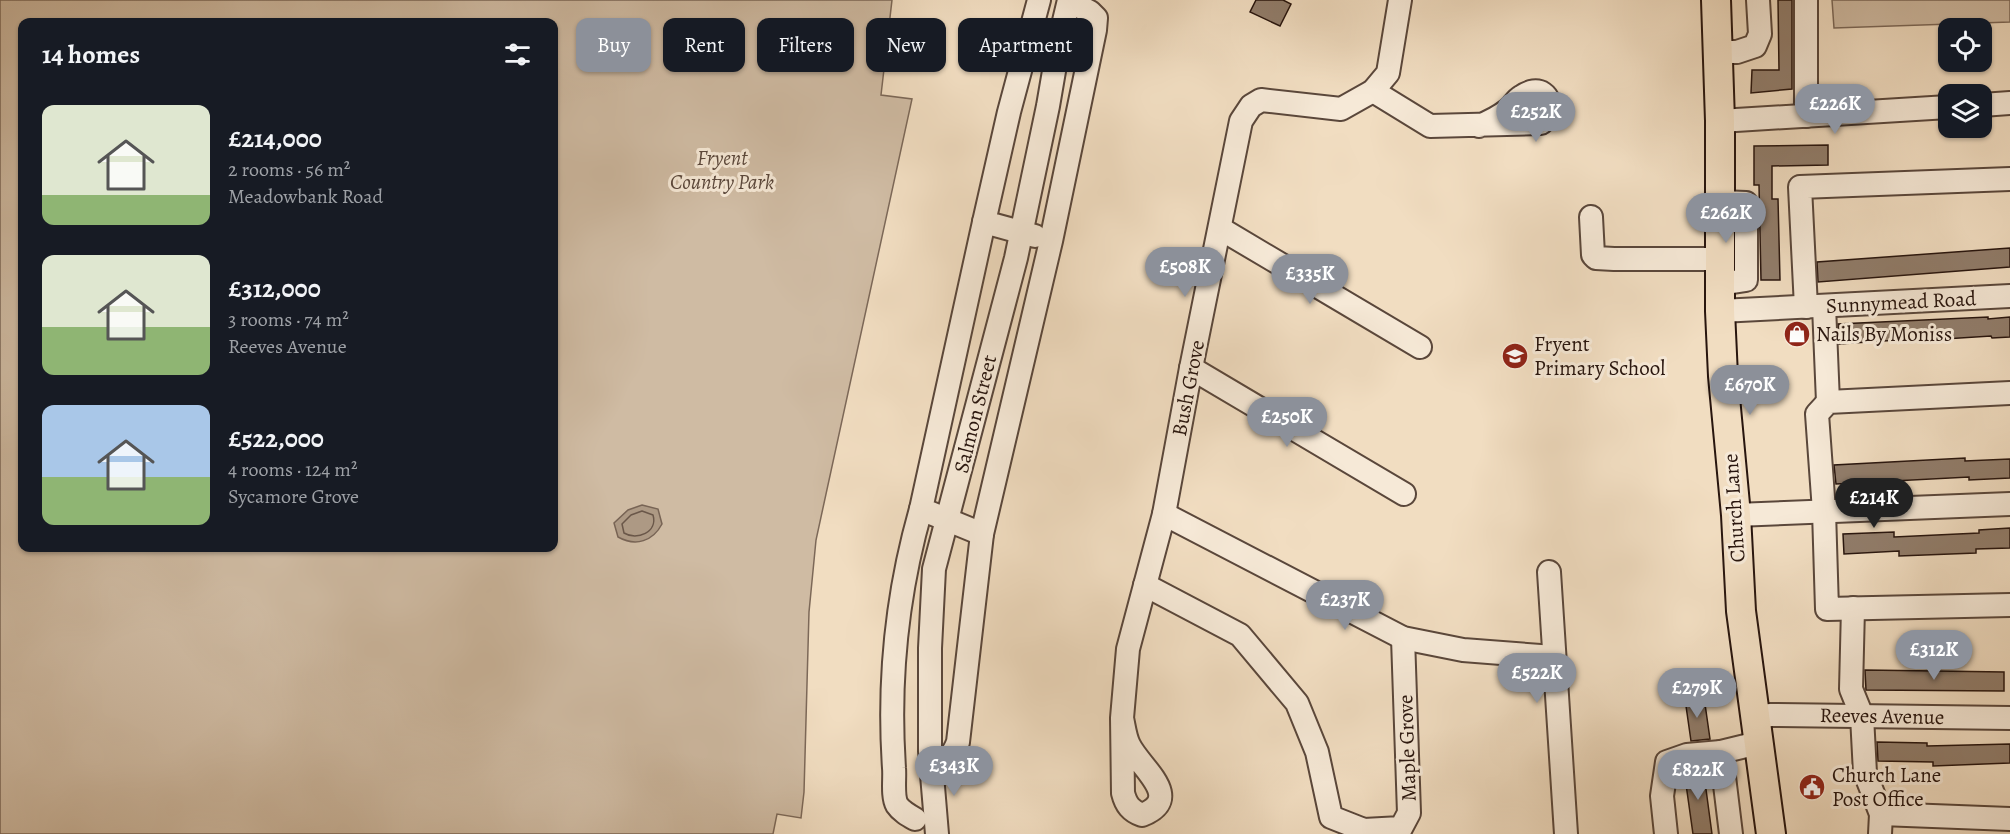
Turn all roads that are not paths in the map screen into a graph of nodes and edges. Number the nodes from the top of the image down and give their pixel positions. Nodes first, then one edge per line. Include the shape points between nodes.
1 (1039, 0) edge
2 (1069, 0) edge
3 (1400, 0) edge
4 (1716, 0) edge
5 (1758, 0) edge
6 (1806, 0) edge
7 (1718, 52) junction
8 (1373, 91) junction
9 (2010, 103) edge
10 (1992, 104) edge
11 (1048, 106) junction
12 (1938, 108) edge
13 (1077, 111) junction
14 (1806, 116) junction
15 (1720, 121) junction
16 (1479, 126) dead end
17 (2010, 179) edge
18 (1592, 217) dead end
19 (984, 222) junction
20 (1221, 229) junction
21 (1021, 232) junction
22 (1051, 241) junction
23 (1720, 284) junction
24 (2010, 296) edge
25 (1815, 306) junction
26 (1420, 346) dead end
27 (1191, 368) junction
28 (2010, 393) edge
29 (1828, 402) junction
30 (1404, 494) dead end
31 (2010, 504) edge
32 (921, 509) junction
33 (1824, 511) junction
34 (1164, 514) junction
35 (1736, 515) junction
36 (947, 520) junction
37 (982, 534) junction
38 (1549, 572) dead end
39 (1145, 585) junction
40 (2010, 605) edge
41 (1853, 608) junction
42 (1403, 638) junction
43 (1554, 657) junction
44 (1862, 716) junction
45 (1122, 718) dead end
46 (2010, 718) edge
47 (1756, 730) junction
48 (1720, 752) junction
49 (931, 763) junction
50 (2010, 819) edge
51 (1880, 824) edge
52 (923, 827) edge
53 (1566, 834) edge
54 (1666, 834) edge
55 (1731, 834) edge
56 (1771, 834) edge

1 - 19 street via 1008,111
2 - 11 street, Salmon Street
2 - 13 street via 1096,18
3 - 8 street, Bush Grove via 1388,73
4 - 7 main road, Church Lane
5 - 7 street via 1760,34 1755,46 1737,52
6 - 14 street
7 - 15 main road, Church Lane
8 - 16 street via 1430,126
8 - 20 street, Bush Grove via 1341,109 1261,100 1251,106 1242,122
9 - 10 street
11 - 13 street
11 - 21 street, Salmon Street
12 - 14 street
13 - 22 street
14 - 15 street
15 - 23 main road, Church Lane
17 - 25 street via 1800,187
18 - 23 street, Sunnymead Road via 1596,258
19 - 21 street
19 - 32 street
20 - 26 street
20 - 27 street, Bush Grove
21 - 22 street
21 - 36 street, Salmon Street
22 - 37 street
23 - 25 street, Sunnymead Road
23 - 35 main road, Church Lane via 1723,376
24 - 25 street, Sunnymead Road
25 - 29 street
27 - 30 street
27 - 34 street, Bush Grove
28 - 29 street
29 - 33 street via 1817,414
31 - 33 street
32 - 36 street
32 - 52 street via 896,627 893,752 896,804
33 - 35 street
33 - 41 street via 1827,609
34 - 39 street, Bush Grove
34 - 42 street
35 - 47 main road, Church Lane via 1741,610
36 - 37 street
36 - 49 street, Salmon Street via 934,569
37 - 49 street via 958,742 948,759
38 - 43 street
39 - 42 street, Maple Grove via 1240,636 1297,703 1317,752 1331,817 1364,830 1401,828 1409,813
39 - 45 street, Bush Grove via 1128,649
40 - 41 street
41 - 44 street via 1851,689
42 - 43 street via 1463,650
43 - 53 street
44 - 46 street, Reeves Avenue
44 - 47 street, Reeves Avenue via 1771,715
44 - 51 street via 1864,773
47 - 48 street, Reeves Avenue
47 - 56 main road, Church Lane
48 - 54 street, Reeves Avenue via 1687,755 1667,762 1662,796
48 - 55 street
49 - 52 street, Salmon Street
50 - 51 street

